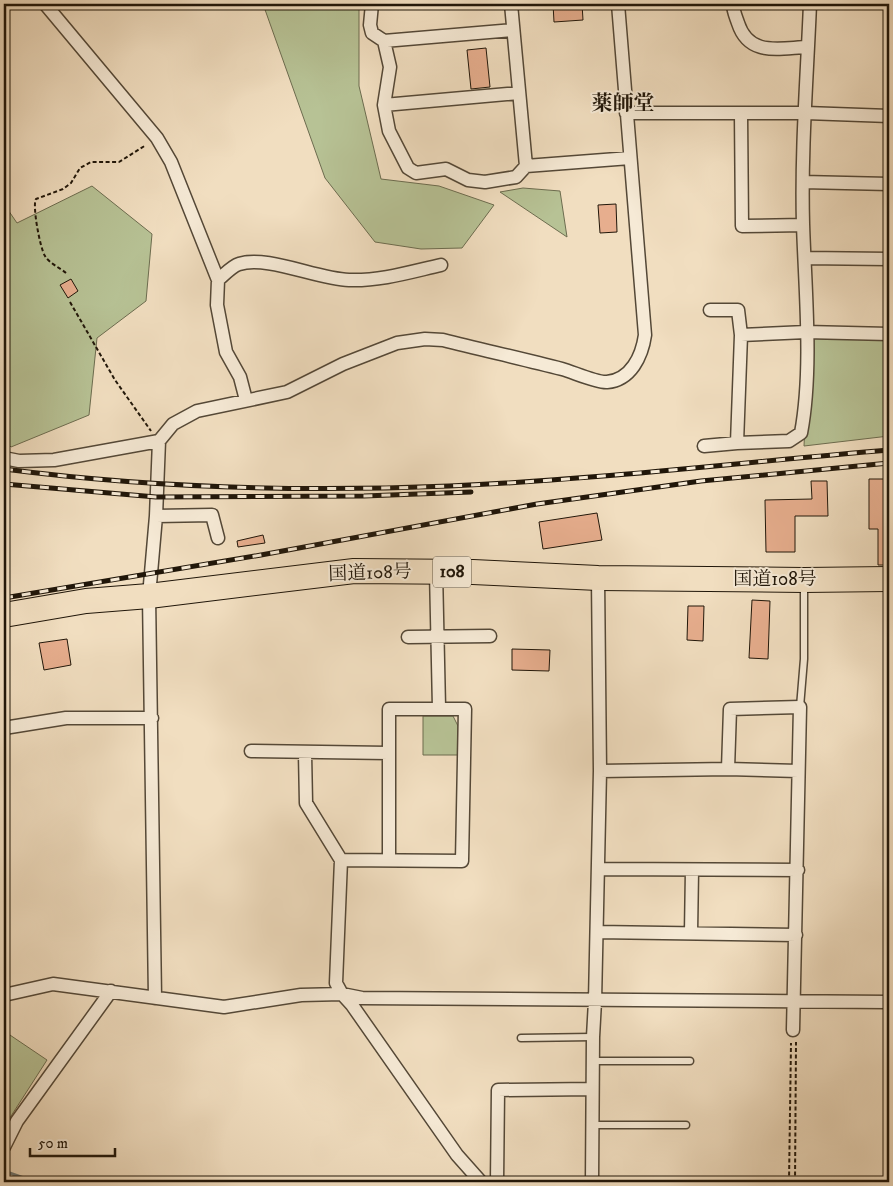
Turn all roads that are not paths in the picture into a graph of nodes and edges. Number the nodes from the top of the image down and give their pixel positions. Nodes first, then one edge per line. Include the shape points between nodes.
1 (45, 4) edge
2 (372, 4) edge
3 (511, 4) edge
4 (618, 4) edge
5 (733, 4) edge
6 (810, 4) edge
7 (513, 30) junction
8 (384, 41) junction
9 (808, 47) junction
10 (519, 93) junction
11 (384, 105) junction
12 (626, 113) junction
13 (806, 113) junction
14 (741, 114) junction
15 (889, 116) edge
16 (630, 158) junction
17 (526, 166) junction
18 (803, 182) junction
19 (889, 184) edge
20 (803, 225) junction
21 (805, 258) junction
22 (889, 259) edge
23 (441, 265) dead end
24 (218, 280) junction
25 (710, 310) dead end
26 (806, 332) junction
27 (889, 334) edge
28 (741, 335) junction
29 (246, 400) junction
30 (158, 441) junction
31 (737, 442) junction
32 (704, 446) dead end
33 (4, 458) edge
34 (156, 516) junction
35 (218, 538) dead end
36 (436, 572) junction
37 (598, 578) junction
38 (889, 578) edge
39 (804, 580) junction
40 (149, 596) junction
41 (4, 615) edge
42 (490, 636) dead end
43 (408, 637) dead end
44 (436, 637) junction
45 (800, 707) junction
46 (439, 708) junction
47 (152, 718) junction
48 (4, 728) edge
49 (251, 751) dead end
50 (388, 753) junction
51 (305, 754) junction
52 (728, 769) junction
53 (600, 771) junction
54 (798, 771) junction
55 (341, 860) junction
56 (389, 860) junction
57 (598, 870) junction
58 (692, 870) junction
59 (798, 870) junction
60 (597, 932) junction
61 (691, 933) junction
62 (796, 935) junction
63 (111, 991) junction
64 (342, 994) junction
65 (4, 995) edge
66 (154, 998) junction
67 (595, 1001) junction
68 (795, 1002) junction
69 (889, 1002) edge
70 (793, 1030) road end
71 (521, 1038) dead end
72 (593, 1038) junction
73 (592, 1061) junction
74 (690, 1061) dead end
75 (592, 1089) junction
76 (592, 1125) junction
77 (686, 1125) dead end
78 (4, 1147) edge
79 (481, 1182) edge
80 (497, 1182) edge
81 (592, 1182) edge

1 - 24 street via 157,138 171,162
2 - 8 street via 372,34
3 - 7 street
4 - 12 street
5 - 9 street via 742,34 751,45
6 - 9 street
7 - 8 street
7 - 10 street
8 - 11 street via 390,66
9 - 13 street
10 - 11 street
10 - 17 street
11 - 17 street via 389,131 408,168 416,174 446,168 468,180 485,182 516,177
12 - 14 street
12 - 16 street
13 - 14 street
13 - 15 street
13 - 18 street
14 - 20 street via 742,226
16 - 17 street
16 - 29 street via 645,335 642,352 634,367 621,377 606,382 443,340 425,339 397,344 343,364 288,392
18 - 19 street
18 - 20 street
20 - 21 street
21 - 22 street
21 - 26 street
23 - 24 street via 385,279 351,280 329,279 253,261 238,264
24 - 29 street via 217,305 226,352 240,377
25 - 28 street via 738,310
26 - 27 street
26 - 28 street
26 - 31 street via 805,413 801,433 789,442
28 - 31 street
29 - 30 street via 197,412 173,424
30 - 33 street via 54,460 19,462
30 - 34 street
31 - 32 street
34 - 35 street via 212,515
34 - 40 street
36 - 37 highway, 国道108号 / 108
36 - 40 highway, 国道108号 / 108 via 354,571
36 - 44 street
37 - 39 highway, 国道108号 / 108
37 - 53 street
38 - 39 highway, 国道108号 / 108
39 - 45 lane
40 - 41 highway, 国道108号 / 108
40 - 47 street
42 - 44 street
43 - 44 street
44 - 46 street
45 - 52 street via 730,709
45 - 54 street
46 - 50 street via 389,709
46 - 56 street via 465,709 462,861
47 - 48 street via 66,718
47 - 66 street
49 - 51 street
50 - 51 street
50 - 56 street
51 - 55 street via 306,803
52 - 53 street
52 - 54 street
53 - 57 street
54 - 59 street
55 - 56 street
55 - 64 street via 336,983
57 - 58 street
57 - 60 street
58 - 59 street
58 - 61 street
59 - 62 street
60 - 61 street
60 - 67 street
61 - 62 street
62 - 68 street
63 - 65 street via 53,984
63 - 66 street
63 - 78 street via 17,1121
64 - 66 street via 301,995 224,1007
64 - 67 street via 362,998
64 - 79 street via 457,1155
67 - 68 street
67 - 72 street
68 - 69 street
68 - 70 street
71 - 72 lane
72 - 73 street
73 - 74 lane
73 - 75 street
75 - 76 street
75 - 80 street via 498,1090
76 - 77 lane
76 - 81 street

